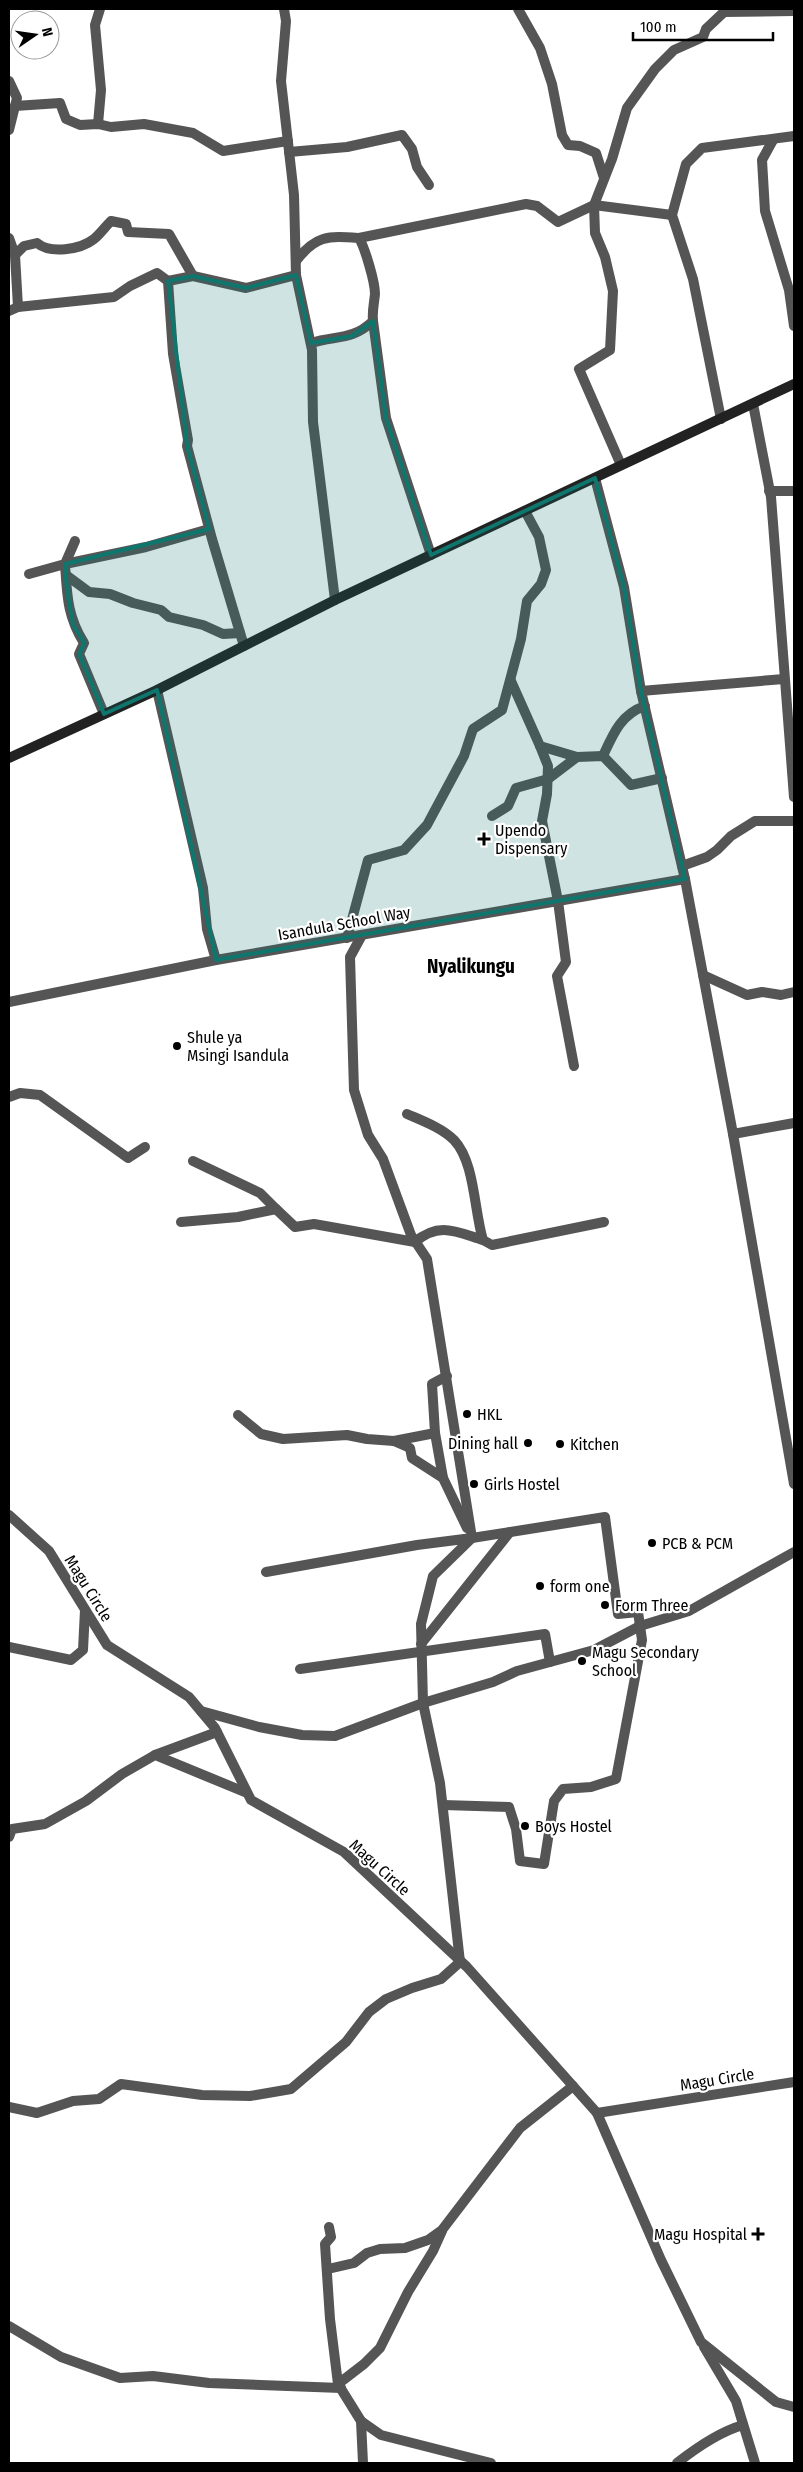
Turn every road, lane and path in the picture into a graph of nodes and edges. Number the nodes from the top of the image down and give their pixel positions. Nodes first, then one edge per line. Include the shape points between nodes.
1 (100, 9) edge
2 (284, 9) edge
3 (518, 9) edge
4 (794, 11) edge
5 (9, 81) edge
6 (15, 106) junction
7 (98, 124) junction
8 (9, 130) edge
9 (794, 136) edge
10 (773, 140) junction
11 (288, 141) junction
12 (289, 152) junction
13 (604, 178) junction
14 (429, 185) dead end
15 (594, 205) junction
16 (672, 215) junction
17 (9, 238) edge
18 (359, 238) junction
19 (15, 255) junction
20 (296, 261) junction
21 (296, 275) junction
22 (193, 276) junction
23 (168, 281) junction
24 (13, 309) edge
25 (373, 321) junction
26 (794, 326) edge
27 (311, 343) junction
28 (794, 384) edge
29 (753, 404) junction
30 (721, 419) junction
31 (621, 465) junction
32 (595, 478) junction
33 (769, 491) junction
34 (794, 491) edge
35 (525, 511) junction
36 (209, 529) junction
37 (75, 541) dead end
38 (431, 555) junction
39 (66, 564) junction
40 (29, 574) dead end
41 (66, 575) junction
42 (335, 600) junction
43 (240, 633) junction
44 (244, 646) junction
45 (784, 679) junction
46 (511, 681) junction
47 (157, 690) junction
48 (641, 691) junction
49 (645, 706) junction
50 (104, 714) junction
51 (540, 746) junction
52 (603, 756) junction
53 (577, 757) junction
54 (9, 758) edge
55 (662, 778) junction
56 (548, 779) junction
57 (794, 797) edge
58 (492, 816) dead end
59 (794, 821) edge
60 (682, 866) junction
61 (685, 879) junction
62 (558, 901) junction
63 (362, 935) junction
64 (347, 938) junction
65 (216, 960) junction
66 (703, 975) junction
67 (794, 992) edge
68 (9, 1002) edge
69 (574, 1066) dead end
70 (9, 1097) edge
71 (407, 1114) dead end
72 (794, 1123) edge
73 (733, 1134) junction
74 (145, 1147) dead end
75 (193, 1161) dead end
76 (276, 1208) junction
77 (181, 1222) dead end
78 (604, 1222) dead end
79 (483, 1240) junction
80 (415, 1242) junction
81 (447, 1376) junction
82 (238, 1415) dead end
83 (435, 1433) junction
84 (394, 1441) junction
85 (443, 1478) junction
86 (794, 1484) edge
87 (9, 1515) edge
88 (510, 1532) junction
89 (472, 1538) junction
90 (794, 1552) edge
91 (266, 1572) dead end
92 (85, 1610) junction
93 (640, 1626) junction
94 (9, 1647) edge
95 (421, 1648) junction
96 (550, 1662) junction
97 (300, 1669) dead end
98 (423, 1703) junction
99 (201, 1711) junction
100 (217, 1732) junction
101 (155, 1755) junction
102 (247, 1793) junction
103 (443, 1805) junction
104 (9, 1836) edge
105 (460, 1962) junction
106 (794, 2082) edge
107 (573, 2086) junction
108 (9, 2108) edge
109 (597, 2113) junction
110 (330, 2228) dead end
111 (442, 2230) junction
112 (328, 2268) junction
113 (9, 2326) edge
114 (701, 2342) junction
115 (339, 2386) junction
116 (794, 2408) edge
117 (361, 2421) junction
118 (743, 2425) junction
119 (363, 2463) edge
120 (491, 2463) edge
121 (677, 2463) edge
122 (755, 2463) edge

1 - 7 street via 95,25 100,90
2 - 11 street via 281,82
3 - 13 street via 540,48 552,84 562,135 568,145 596,153
4 - 13 street via 724,12 706,28 703,37 674,50 654,70 627,108
5 - 6 street via 17,98
6 - 7 street via 60,104 66,119 80,125
6 - 8 street
7 - 11 street via 111,127 144,124 193,133 223,151
9 - 10 street
10 - 16 street via 702,148 686,164
10 - 26 street via 762,160 765,212 789,290
11 - 12 street
12 - 14 street via 347,148 402,136
12 - 20 street
13 - 15 street
15 - 16 street
15 - 18 street via 558,222 537,206 526,204
15 - 31 street via 595,233 613,292 610,350 579,369
16 - 30 street via 693,279
17 - 19 street
18 - 20 street via 316,240
18 - 25 street via 366,249 375,292
19 - 22 street via 24,246 36,243 43,248 65,250 93,240 110,221 126,224 128,232 169,234
19 - 24 street
20 - 21 street
21 - 22 street via 246,288
21 - 27 street
22 - 23 street
23 - 24 street via 158,274 114,297
23 - 36 street via 187,446
25 - 27 street via 352,336
25 - 38 street via 386,418
27 - 42 street via 313,422
28 - 29 main road
29 - 30 main road
29 - 33 street
30 - 31 main road
31 - 32 main road
32 - 35 main road
32 - 48 street via 624,587
33 - 34 street
33 - 45 street
35 - 38 main road
35 - 46 street via 539,537 546,570 541,584 527,601
36 - 39 street via 146,547
36 - 43 street
37 - 39 street
38 - 42 main road
39 - 40 street
39 - 41 street
41 - 43 street via 89,592 110,594 223,634
41 - 50 street via 73,625 84,643 80,654
42 - 44 main road
43 - 44 street
44 - 47 main road
45 - 48 street
45 - 57 street
46 - 51 street
46 - 64 street via 502,710 473,729 460,765 427,825 404,850 368,860
47 - 50 main road
47 - 65 street via 203,888 207,929
48 - 49 street
49 - 52 street via 634,710 616,728
49 - 55 street
50 - 54 main road
51 - 53 street
51 - 56 street via 548,766
52 - 53 street
52 - 55 street via 631,785
53 - 56 street
55 - 60 street
56 - 58 street via 516,788 508,806
56 - 62 street via 542,821
59 - 60 street via 755,821 707,857
60 - 61 street
61 - 62 street, Isandula School Way
61 - 66 street
62 - 63 street, Isandula School Way
62 - 69 street via 566,962 557,976
63 - 64 street, Isandula School Way
63 - 80 street via 350,957 354,1090 368,1135 383,1159
64 - 65 street, Isandula School Way
65 - 68 street, Isandula School Way
66 - 67 street via 746,995
66 - 73 street
70 - 74 street via 20,1093 40,1096 128,1158
71 - 79 street via 454,1141 467,1162
72 - 73 street
73 - 86 street
75 - 76 street via 260,1193
76 - 77 street via 238,1217
76 - 80 street via 295,1227 314,1224
78 - 79 street via 505,1244 492,1245
79 - 80 street via 444,1228 426,1232
80 - 81 street via 427,1259
81 - 83 street via 432,1384
81 - 89 street
82 - 84 street via 261,1434 283,1439 347,1434
83 - 84 street
83 - 85 street
84 - 85 street via 410,1448 412,1458
85 - 89 street
87 - 92 street, Magu Circle via 49,1552
88 - 89 street
88 - 93 street via 605,1517 618,1614 638,1612
88 - 95 street
89 - 91 street
89 - 95 street via 433,1576 421,1624
90 - 93 street via 689,1611
92 - 94 street via 84,1650 71,1660
92 - 99 street, Magu Circle via 108,1645 189,1697
93 - 96 street via 594,1650
93 - 103 street via 642,1640 616,1779 591,1788 563,1789 554,1801 544,1864 520,1861 509,1807
95 - 96 street via 545,1634
95 - 97 street
95 - 98 street
96 - 98 street
98 - 99 street via 335,1736 302,1736
98 - 103 street
99 - 100 street, Magu Circle
100 - 101 street
100 - 102 street, Magu Circle
101 - 102 street
101 - 104 street via 45,1824 12,1829
102 - 105 street, Magu Circle via 251,1800 344,1852
103 - 105 street
105 - 107 street, Magu Circle
105 - 108 street via 441,1979 380,2003 346,2042 291,2090 250,2096 121,2084 99,2099 73,2101 37,2113
106 - 109 street, Magu Circle
107 - 109 street, Magu Circle
107 - 111 street via 520,2128
109 - 114 street via 661,2260
110 - 112 street via 331,2237 325,2244
111 - 112 street via 428,2240 404,2248 380,2249 354,2262
111 - 115 street via 380,2348
112 - 115 street via 330,2319
113 - 115 street via 62,2357 120,2378 153,2376 209,2383
114 - 116 street via 776,2402
114 - 118 street via 736,2401
115 - 117 street
117 - 119 street
117 - 120 street via 381,2435
118 - 121 street via 732,2428
118 - 122 street

